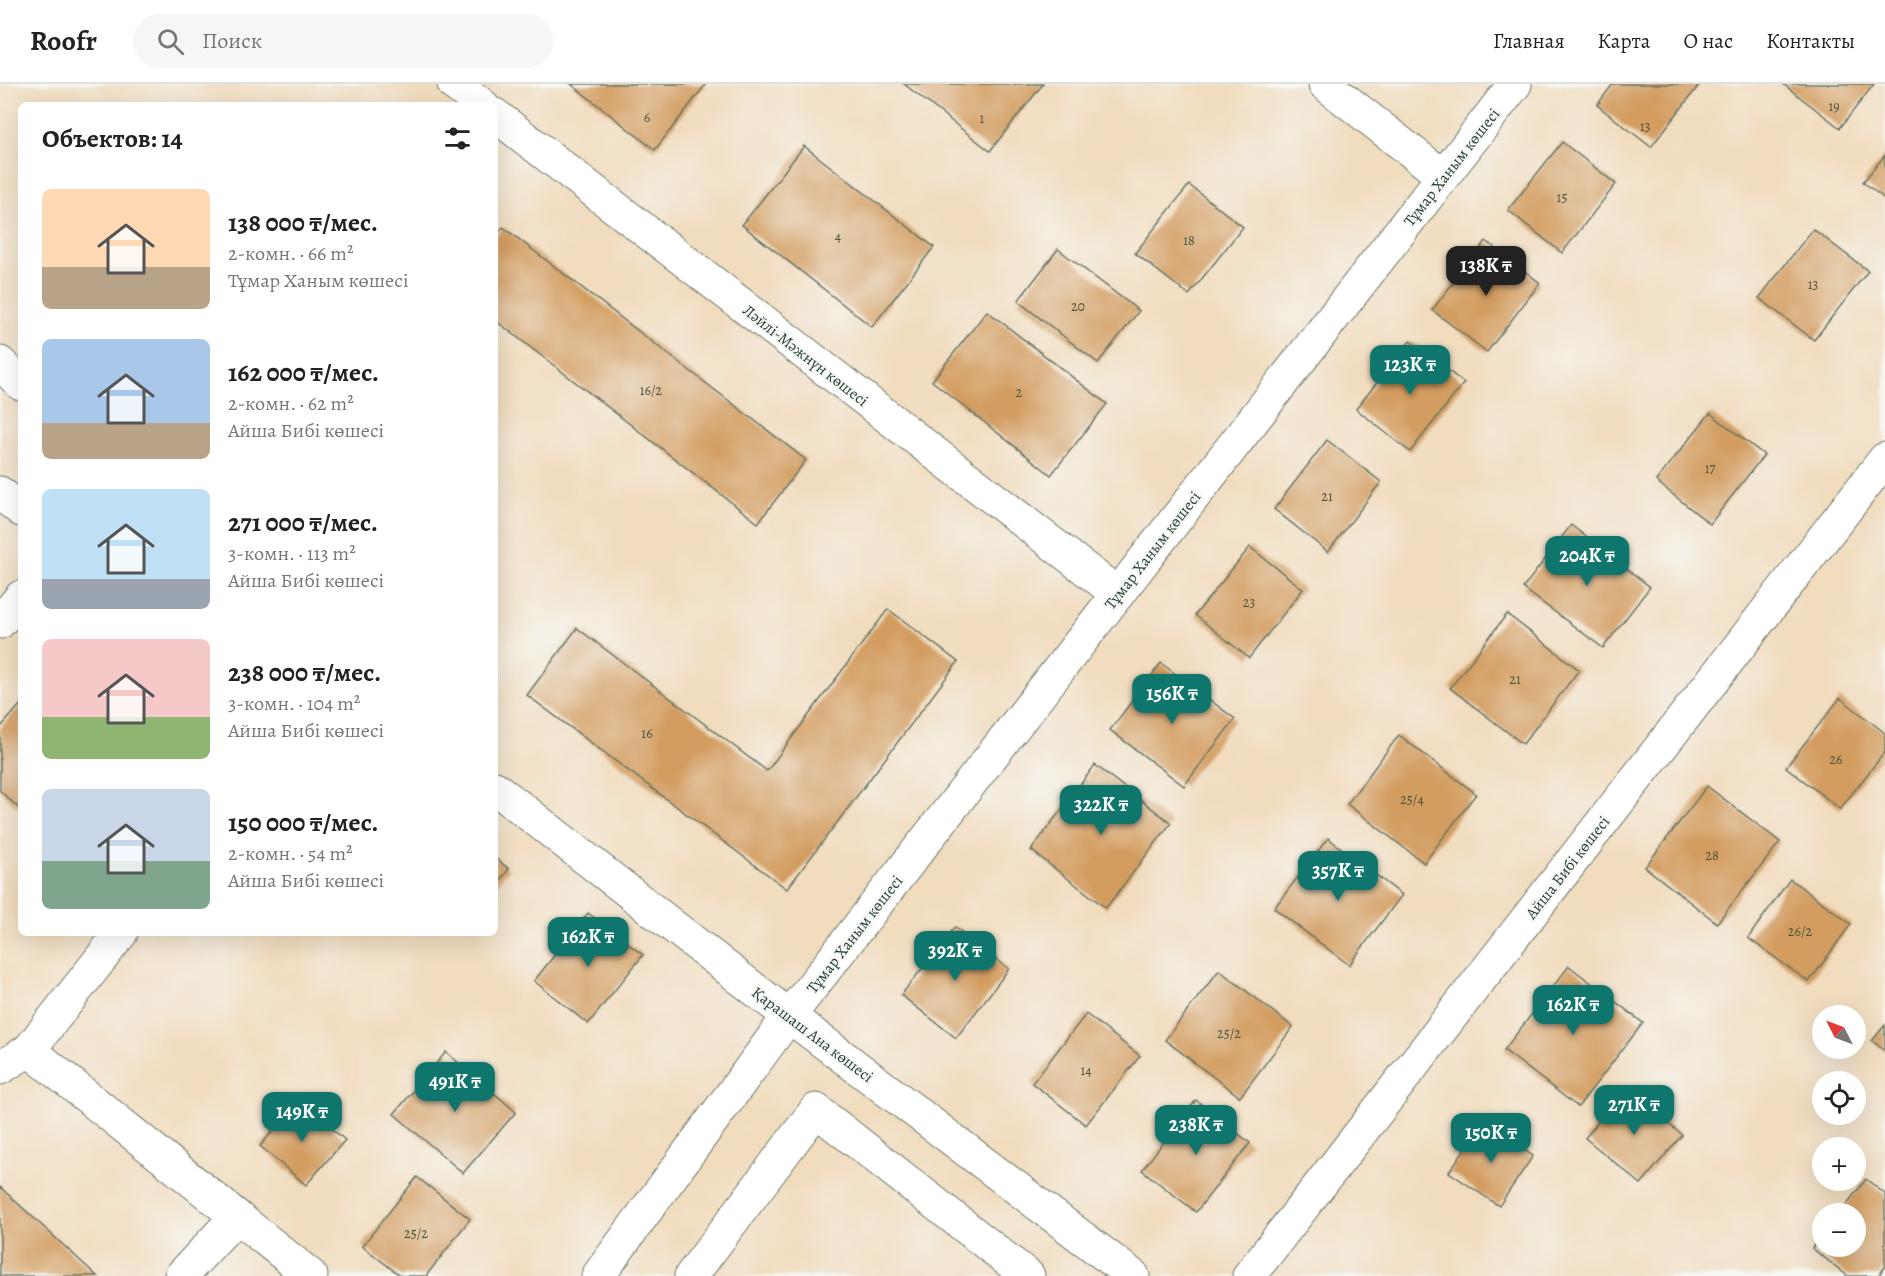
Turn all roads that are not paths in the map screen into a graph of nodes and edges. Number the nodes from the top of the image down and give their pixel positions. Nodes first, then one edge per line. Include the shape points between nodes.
1 (454, 84) edge
2 (1325, 84) edge
3 (1515, 84) edge
4 (478, 102) edge
5 (498, 117) edge
6 (1443, 176) junction
7 (0, 363) edge
8 (18, 381) edge
9 (1885, 459) edge
10 (0, 493) edge
11 (18, 508) edge
12 (1118, 594) junction
13 (18, 601) edge
14 (0, 622) edge
15 (498, 790) edge
16 (119, 936) edge
17 (789, 1016) junction
18 (28, 1050) junction
19 (0, 1068) edge
20 (236, 1217) junction
21 (181, 1276) edge
22 (311, 1276) edge
23 (598, 1276) edge
24 (691, 1276) edge
25 (1028, 1276) edge
26 (1133, 1276) edge
27 (1249, 1276) edge

1 - 4 street
2 - 6 street
3 - 6 street, Тұмар Ханым көшесі
5 - 12 street, Ләйлі-Мәжнүн көшесі
6 - 12 street, Тұмар Ханым көшесі
7 - 8 street
9 - 27 street, Айша Бибі көшесі
10 - 11 street
12 - 17 street, Тұмар Ханым көшесі
13 - 14 street
15 - 17 street, Қарашаш Ана көшесі
16 - 18 street
17 - 23 street, Тұмар Ханым көшесі
17 - 26 street, Қарашаш Ана көшесі
18 - 19 street
18 - 20 street
20 - 21 street
20 - 22 street
24 - 25 street via 816,1110

